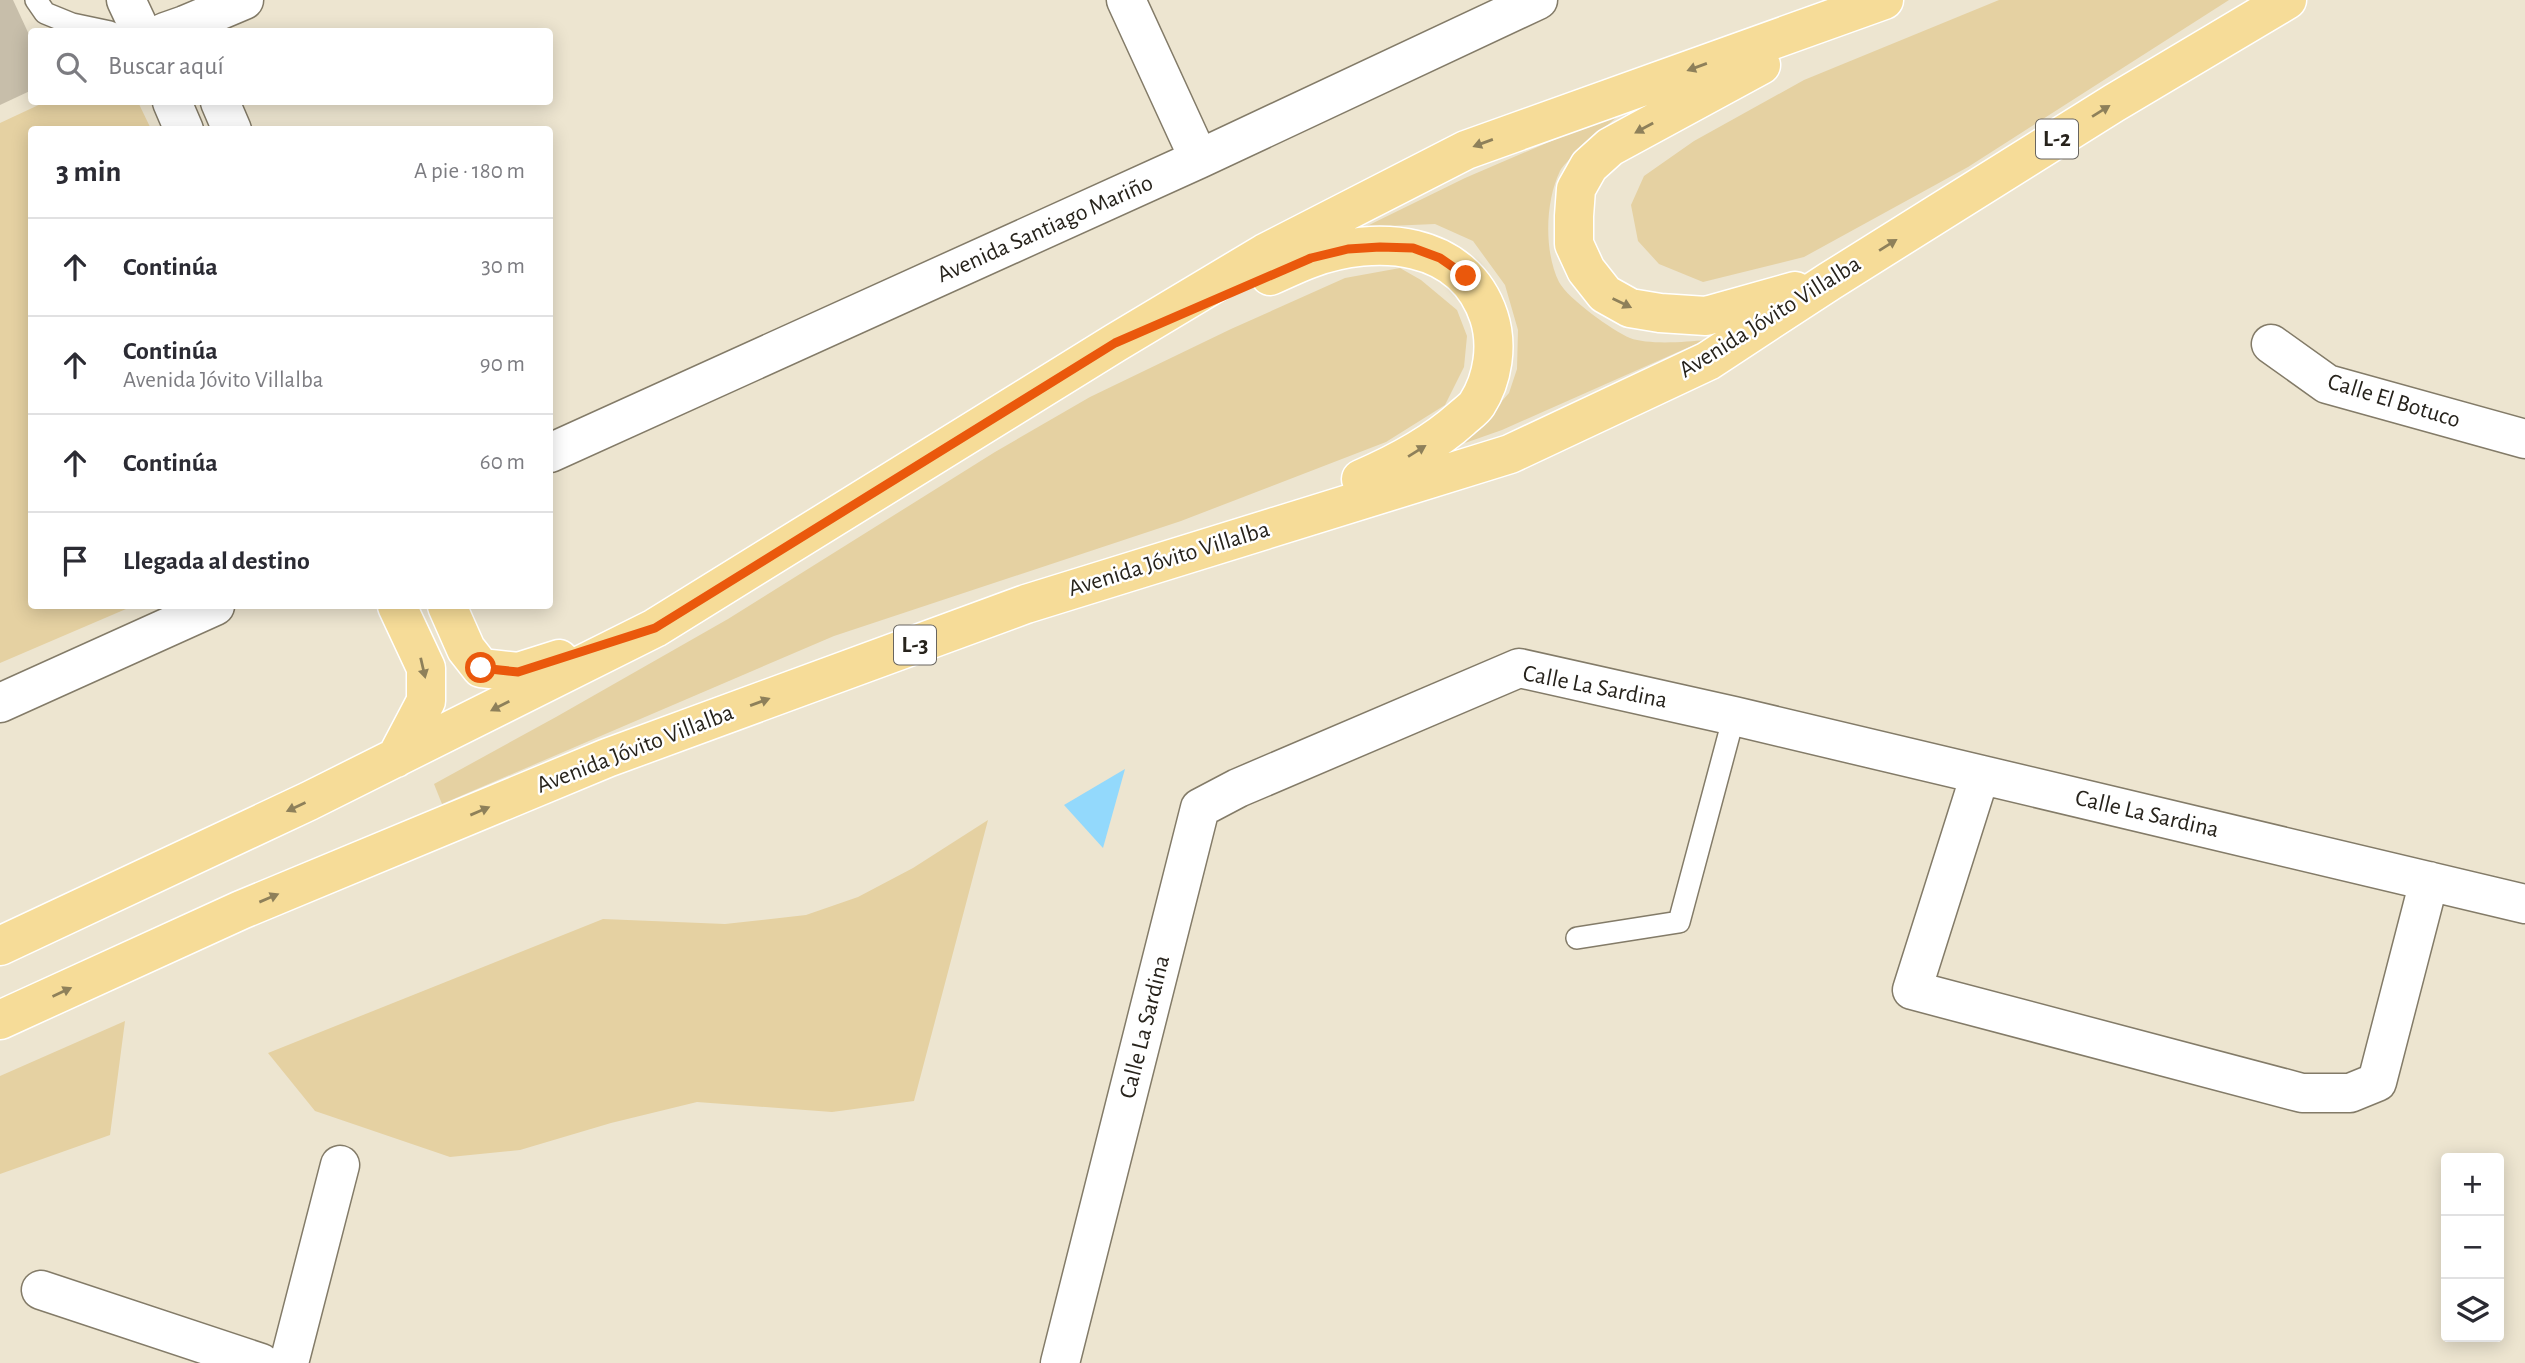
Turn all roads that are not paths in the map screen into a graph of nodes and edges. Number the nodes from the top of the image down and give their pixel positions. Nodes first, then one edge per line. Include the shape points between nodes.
1 (36, 0) edge
2 (126, 0) edge
3 (244, 0) edge
4 (1125, 0) edge
5 (1538, 0) edge
6 (2287, 0) edge
7 (1881, 1) edge
8 (178, 22) edge
9 (91, 28) edge
10 (139, 28) edge
11 (173, 105) edge
12 (221, 105) edge
13 (182, 126) edge
14 (230, 126) edge
15 (1199, 159) junction
16 (1830, 281) junction
17 (1115, 343) junction
18 (2271, 344) dead end
19 (2525, 439) edge
20 (553, 452) edge
21 (1199, 549) junction
22 (208, 609) edge
23 (398, 609) edge
24 (448, 609) edge
25 (655, 628) junction
26 (0, 703) edge
27 (1734, 716) junction
28 (396, 758) junction
29 (1980, 775) junction
30 (2428, 881) junction
31 (2525, 904) edge
32 (1577, 938) dead end
33 (0, 946) edge
34 (0, 1020) edge
35 (340, 1165) dead end
36 (41, 1290) dead end
37 (261, 1363) edge
38 (289, 1363) edge
39 (1060, 1363) edge

1 - 9 lane via 45,13
2 - 10 street
3 - 8 street
4 - 15 street
5 - 15 street, Avenida Santiago Mariño
16 -> 6 main road, Avenida Jóvito Villalba / L-2
7 -> 16 main road via 1610,147 1589,166 1576,189 1574,244 1586,270 1605,294 1630,308 1706,316
7 -> 17 main road via 1465,149 1265,253
11 - 13 street
12 - 14 street
15 - 20 street, Avenida Santiago Mariño
16 - 21 main road, Avenida Jóvito Villalba / L-3 via 1708,361 1510,454
21 -> 17 main road via 1399,463 1443,435 1477,405 1494,363 1493,330 1484,302 1466,276 1440,258 1413,248 1348,249 1311,258
17 - 25 main road
18 - 19 street, Calle El Botuco via 2327,384
34 -> 21 main road, Avenida Jóvito Villalba / L-3 via 241,910 607,758 1026,604
22 - 26 street
23 -> 28 main road via 426,668 426,701
24 - 25 main road via 466,649 481,668 518,672
25 -> 28 main road
27 - 29 street, Calle La Sardina
27 - 32 lane via 1679,922
27 - 39 street, Calle La Sardina via 1519,668 1200,808
28 -> 33 main road
29 - 30 street, Calle La Sardina
29 - 30 street via 1912,990 2302,1093 2350,1093 2376,1082
30 - 31 street, Calle La Sardina
35 - 38 street
36 - 37 street

